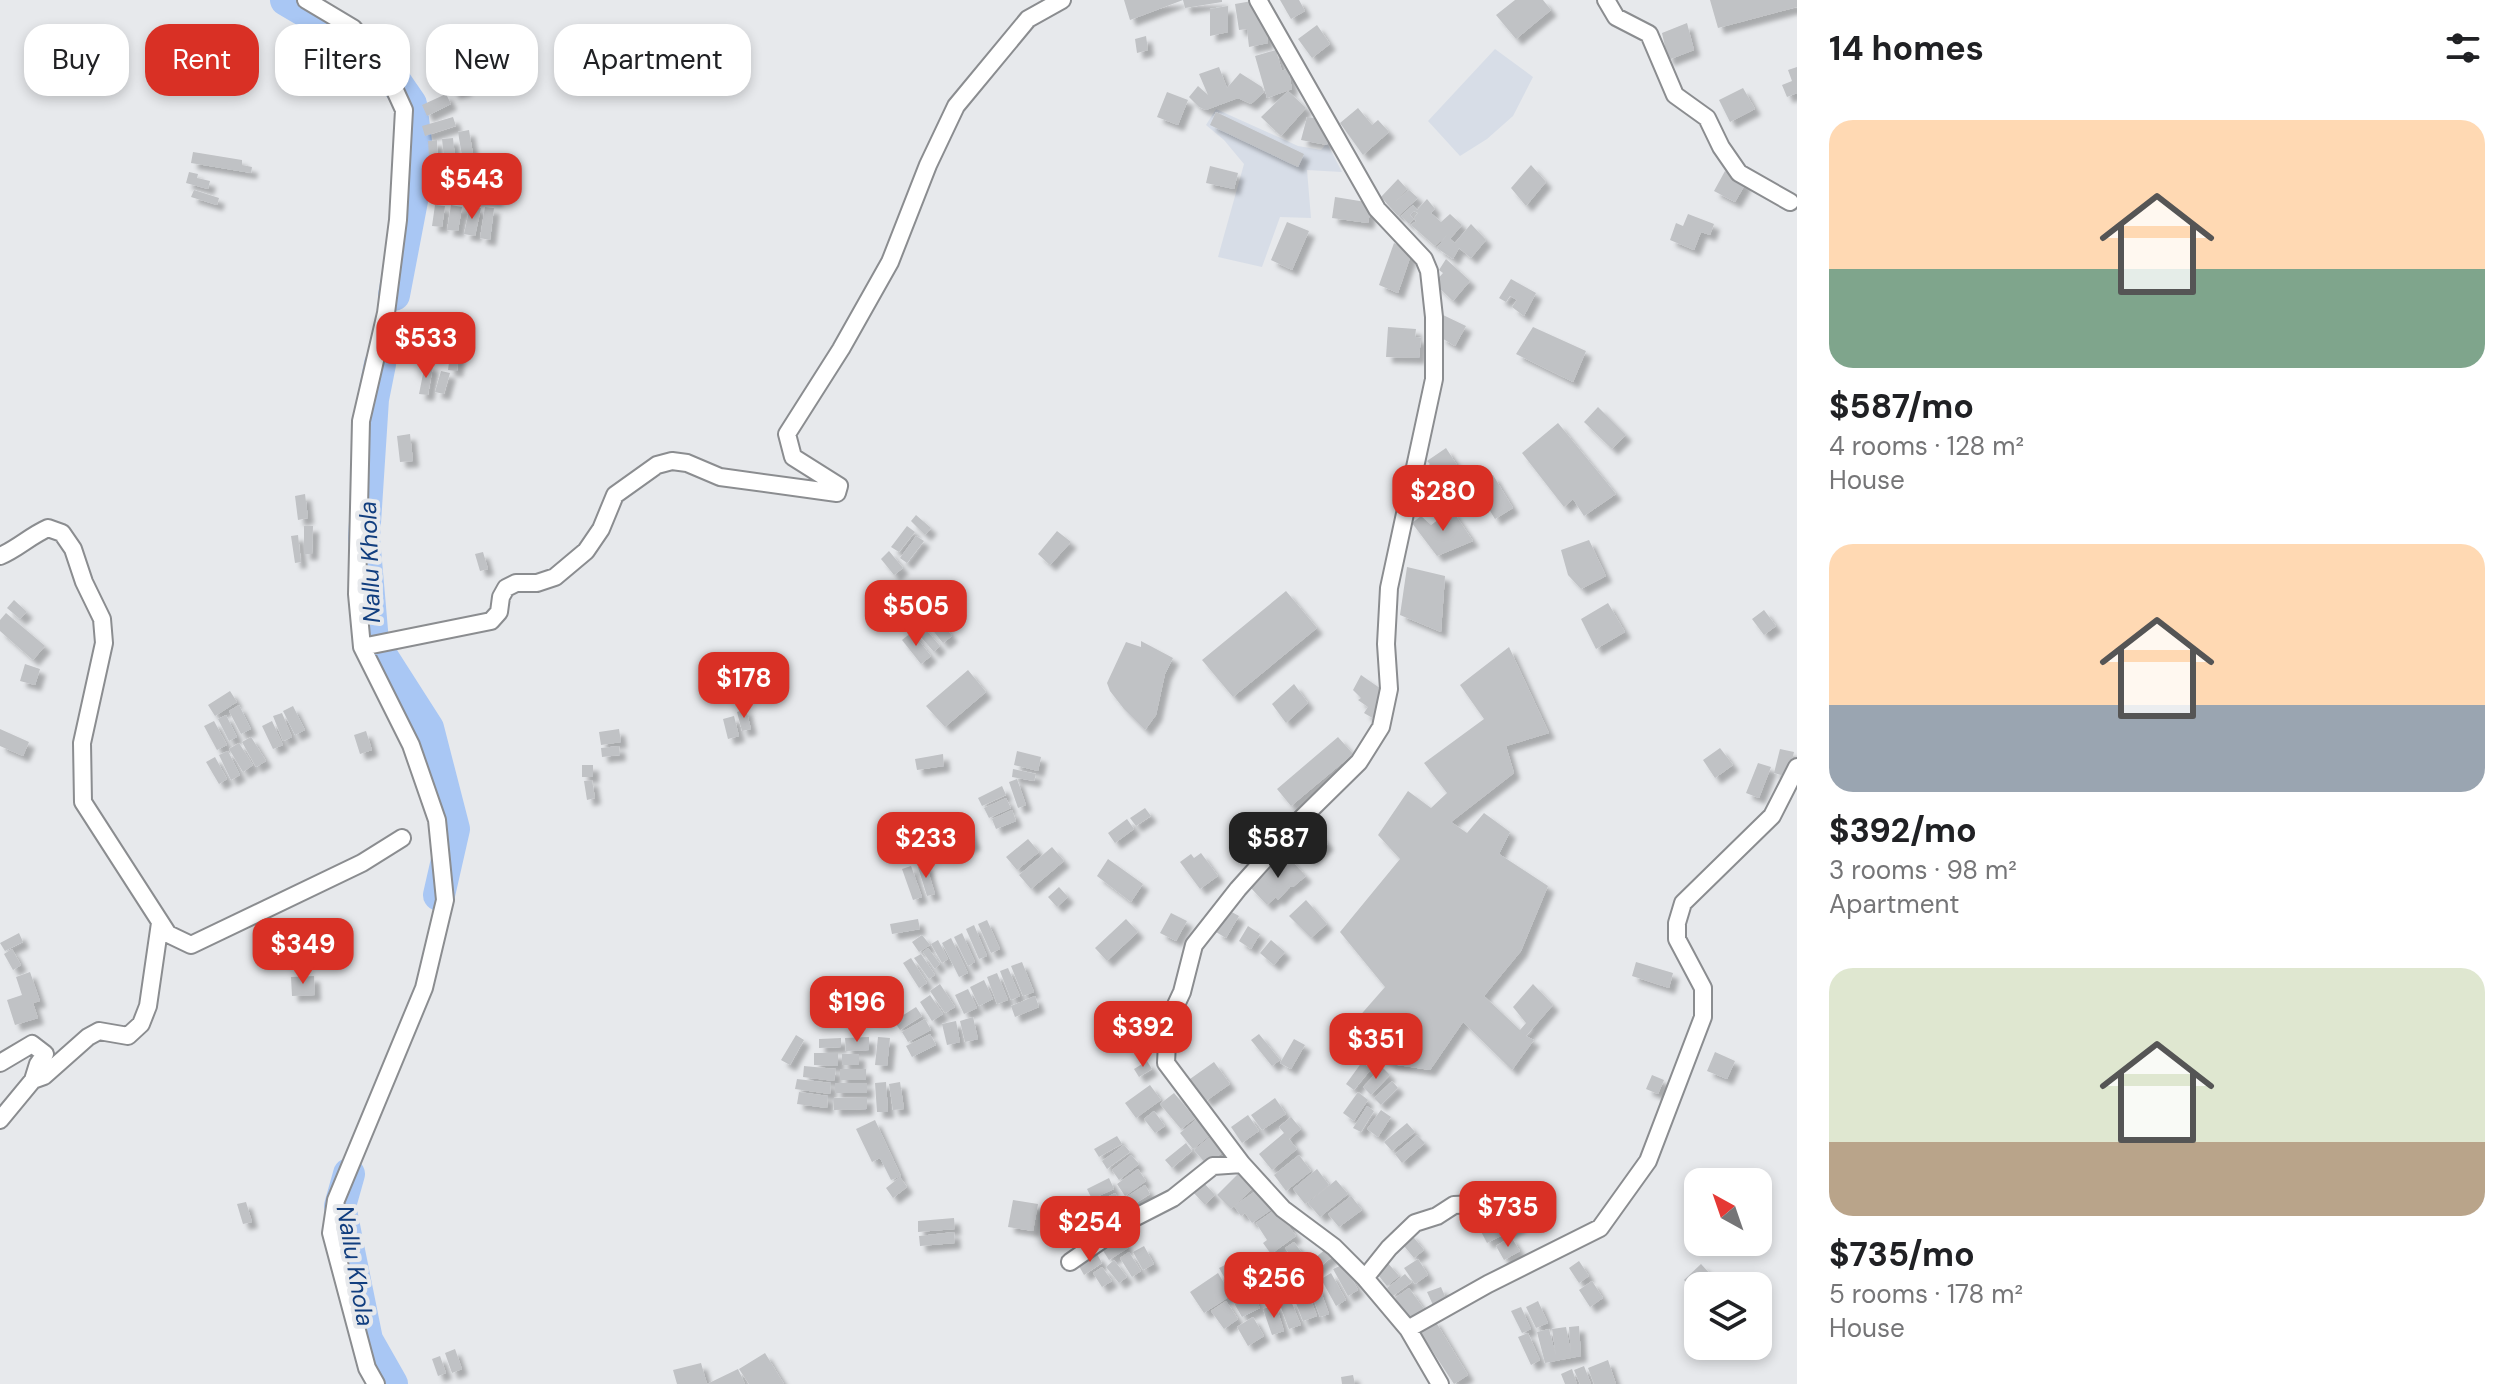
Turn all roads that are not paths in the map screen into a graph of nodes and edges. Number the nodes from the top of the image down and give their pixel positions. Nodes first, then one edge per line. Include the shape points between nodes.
1 (306, 0) edge
2 (1062, 0) edge
3 (1258, 0) edge
4 (1606, 0) edge
5 (1790, 202) dead end
6 (0, 556) edge
7 (362, 647) junction
8 (1797, 767) edge
9 (402, 838) dead end
10 (160, 923) junction
11 (0, 1063) edge
12 (33, 1080) junction
13 (0, 1120) edge
14 (1242, 1164) junction
15 (1477, 1204) dead end
16 (1070, 1262) dead end
17 (1365, 1278) junction
18 (1408, 1329) junction
19 (376, 1384) edge
20 (1440, 1384) edge

1 - 7 street via 353,28 383,64 404,110 386,313 361,421 357,594
2 - 7 street via 1028,19 956,106 890,262 787,434 793,457 839,486 837,493 720,477 687,463 657,465 615,495 586,551 555,577 506,588 491,621
3 - 14 street via 1377,209 1424,259 1434,317 1434,379 1389,588 1389,689 1381,727 1359,762 1279,843 1194,945 1168,1022 1166,1063
4 - 5 street via 1616,17 1649,34 1675,95 1707,118 1739,173
6 - 10 street via 48,528 62,533 73,549 102,619 104,643 82,743 83,802
7 - 19 street via 411,745 437,820 445,900 424,988 336,1200 331,1233 367,1368
8 - 18 street via 1772,816 1683,903 1677,939 1703,988 1703,1017 1648,1161 1600,1228
9 - 10 street via 362,863 191,945 168,934
10 - 12 street via 141,1024 128,1036 99,1031
11 - 12 street via 32,1044 45,1054
12 - 13 street
14 - 16 street via 1213,1166 1173,1198
14 - 17 street via 1283,1209
15 - 17 street via 1454,1205 1415,1223
17 - 18 street
18 - 20 street

